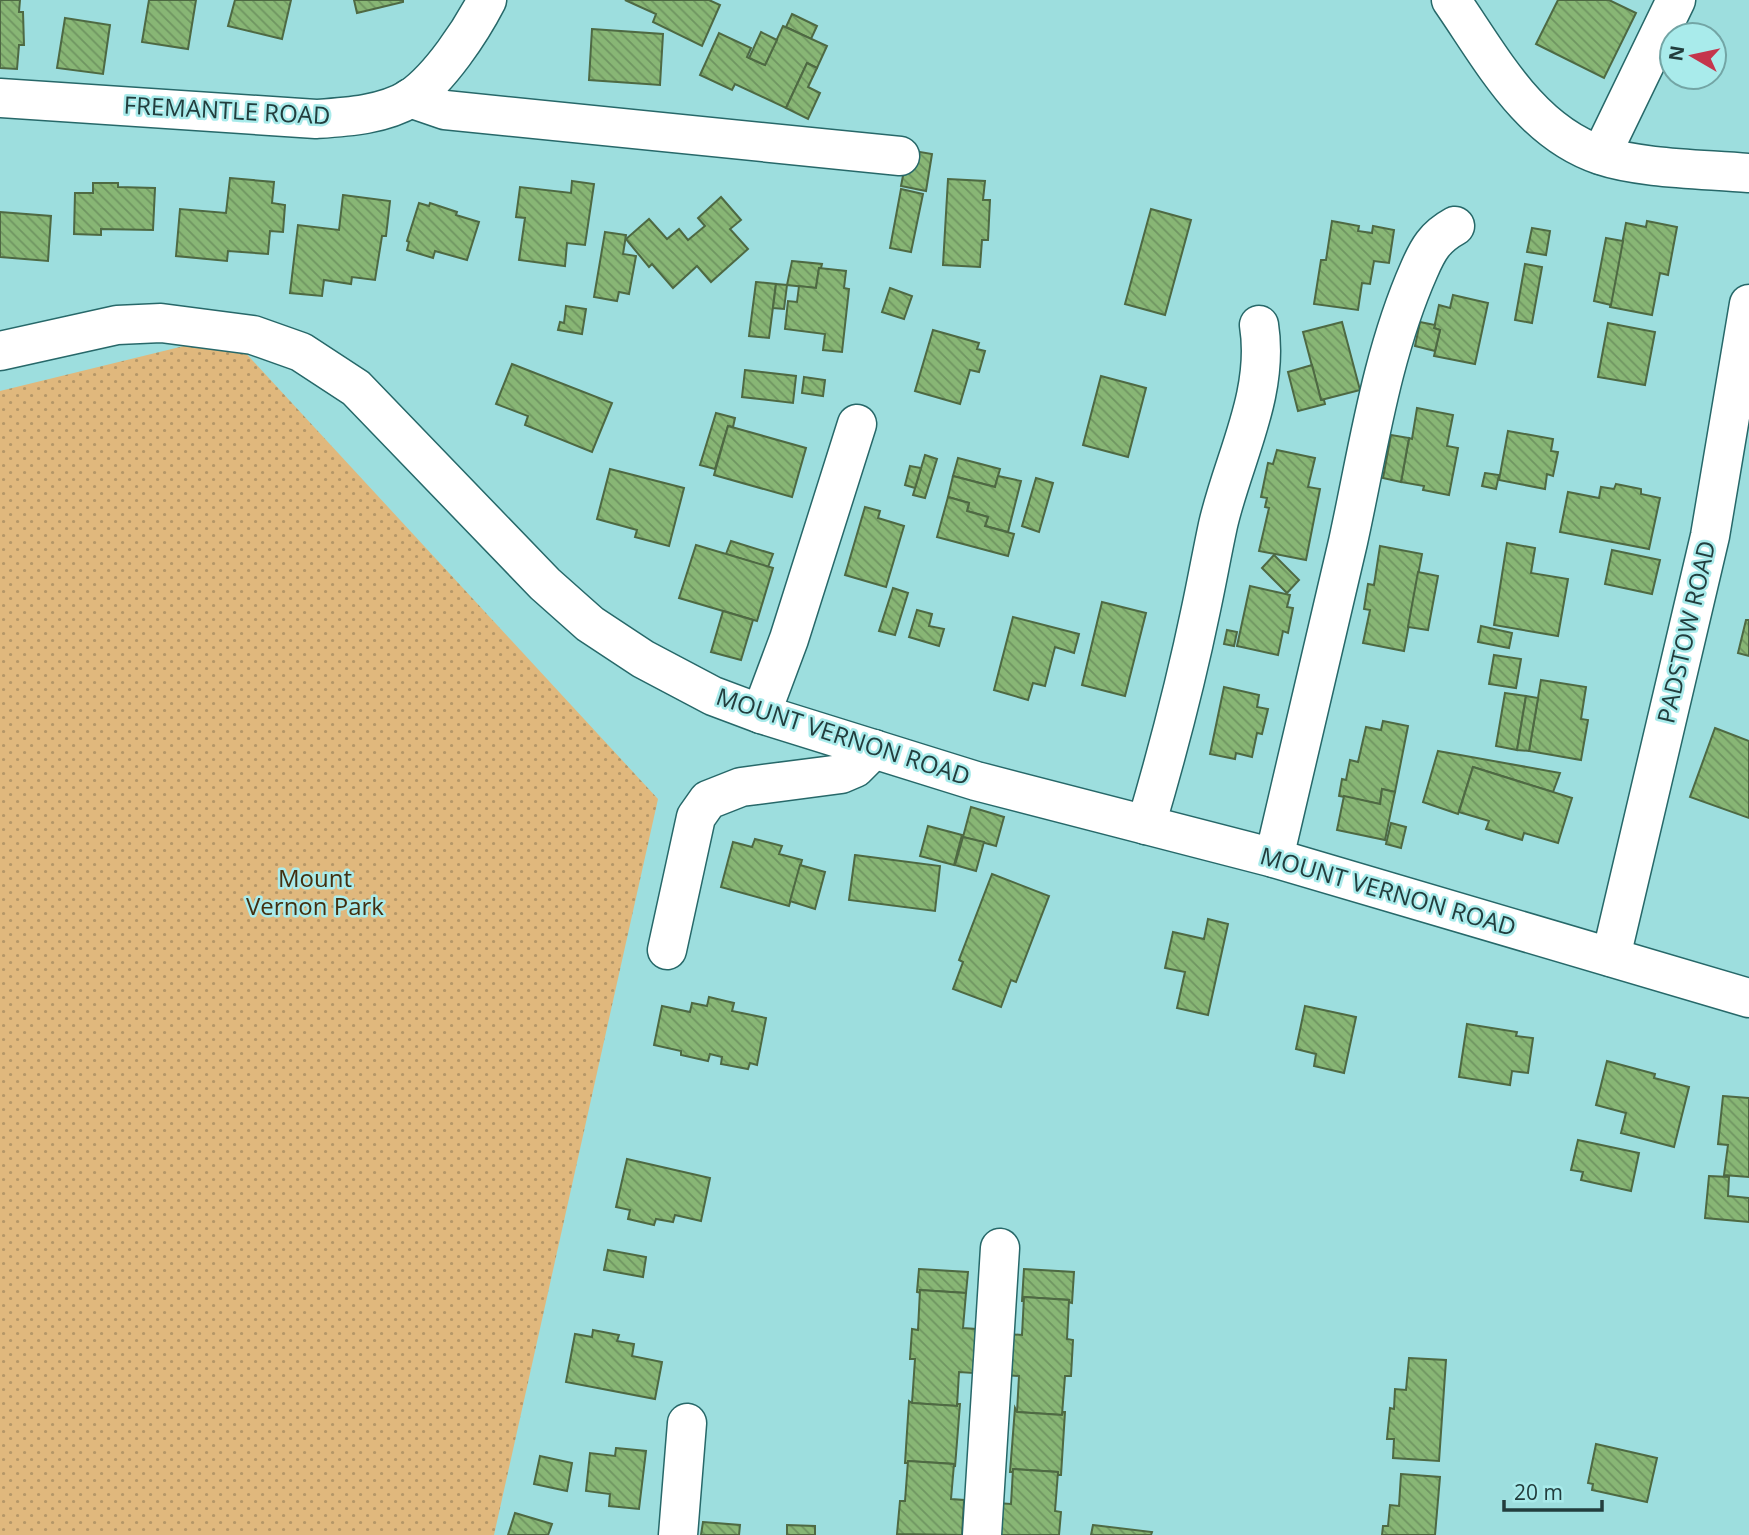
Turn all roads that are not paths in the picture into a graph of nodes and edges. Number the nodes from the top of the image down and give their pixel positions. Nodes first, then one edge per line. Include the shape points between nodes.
1 (487, 0) edge
2 (1451, 0) edge
3 (1676, 0) edge
4 (0, 98) edge
5 (410, 98) junction
6 (1601, 155) junction
7 (900, 156) dead end
8 (1749, 173) edge
9 (1455, 226) dead end
10 (1749, 304) edge
11 (1259, 324) dead end
12 (0, 351) edge
13 (856, 424) dead end
14 (761, 714) junction
15 (874, 749) junction
16 (1146, 825) junction
17 (1274, 858) junction
18 (667, 950) dead end
19 (1611, 957) junction
20 (1749, 998) edge
21 (1000, 1248) dead end
22 (687, 1423) dead end
23 (678, 1535) edge
24 (982, 1535) edge

1 - 5 street, FREMANTLE ROAD via 437,74
2 - 6 street via 1514,91 1541,120 1567,140
3 - 6 street
4 - 5 street, FREMANTLE ROAD via 316,119 379,110
5 - 7 street via 445,110
6 - 8 street
9 - 17 street via 1438,236 1420,268 1376,402
10 - 19 street, PADSTOW ROAD via 1710,536
11 - 16 street via 1261,368 1250,421 1218,524
12 - 14 street, MOUNT VERNON ROAD via 117,325 161,323 253,335 301,352 356,388 590,624 654,665 713,696
13 - 14 street
14 - 15 street, MOUNT VERNON ROAD
15 - 16 street, MOUNT VERNON ROAD
15 - 18 street via 855,768 841,774 741,787 708,800 696,817
16 - 17 street, MOUNT VERNON ROAD
17 - 19 street, MOUNT VERNON ROAD
19 - 20 street, MOUNT VERNON ROAD
21 - 24 street
22 - 23 street

